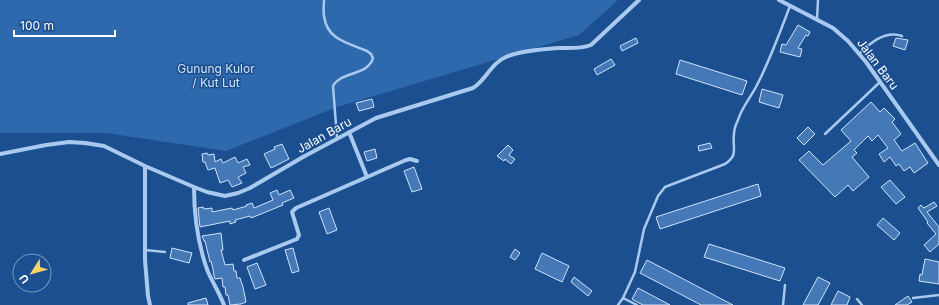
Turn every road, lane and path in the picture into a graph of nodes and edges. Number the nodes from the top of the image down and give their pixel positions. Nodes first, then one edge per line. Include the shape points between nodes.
1 (324, 0) edge
2 (639, 0) edge
3 (779, 0) edge
4 (818, 0) edge
5 (790, 6) junction
6 (817, 19) junction
7 (902, 36) dead end
8 (859, 54) junction
9 (880, 82) junction
10 (349, 132) junction
11 (825, 134) dead end
12 (337, 139) junction
13 (0, 154) edge
14 (417, 161) dead end
15 (939, 165) edge
16 (145, 166) junction
17 (368, 177) junction
18 (194, 187) junction
19 (145, 250) junction
20 (165, 252) dead end
21 (244, 260) dead end
22 (785, 285) dead end
23 (939, 295) edge
24 (623, 298) junction
25 (913, 298) dead end
26 (857, 299) dead end
27 (150, 305) edge
28 (224, 305) edge
29 (618, 305) edge
30 (637, 305) edge
31 (783, 305) edge
32 (862, 305) edge

1 - 12 lane via 326,24 333,36 367,51 373,58 369,66 336,81 333,86
2 - 10 street, Jalan Baru via 591,45 584,48 548,49 511,55 496,63 473,88 376,118
3 - 5 street, Jalan Baru
4 - 6 lane
5 - 6 street, Jalan Baru
5 - 24 lane via 773,50 738,120 733,135 732,158 724,164 665,187 658,196 644,229 635,272
6 - 8 street, Jalan Baru via 842,35
7 - 8 lane via 882,37
8 - 9 street, Jalan Baru
9 - 11 lane
9 - 15 street, Jalan Baru
10 - 12 street, Jalan Baru
10 - 17 street
12 - 18 street, Jalan Baru via 238,193 225,196
13 - 16 street, Jalan Baru via 46,145 85,142 104,146
14 - 17 street via 406,160
16 - 18 street, Jalan Baru
16 - 19 street
17 - 21 street via 296,208 292,212 298,239
18 - 28 street via 194,212 201,246 208,270
19 - 20 lane
19 - 27 street
22 - 31 lane
23 - 25 lane
24 - 29 lane
24 - 30 lane
26 - 32 lane

